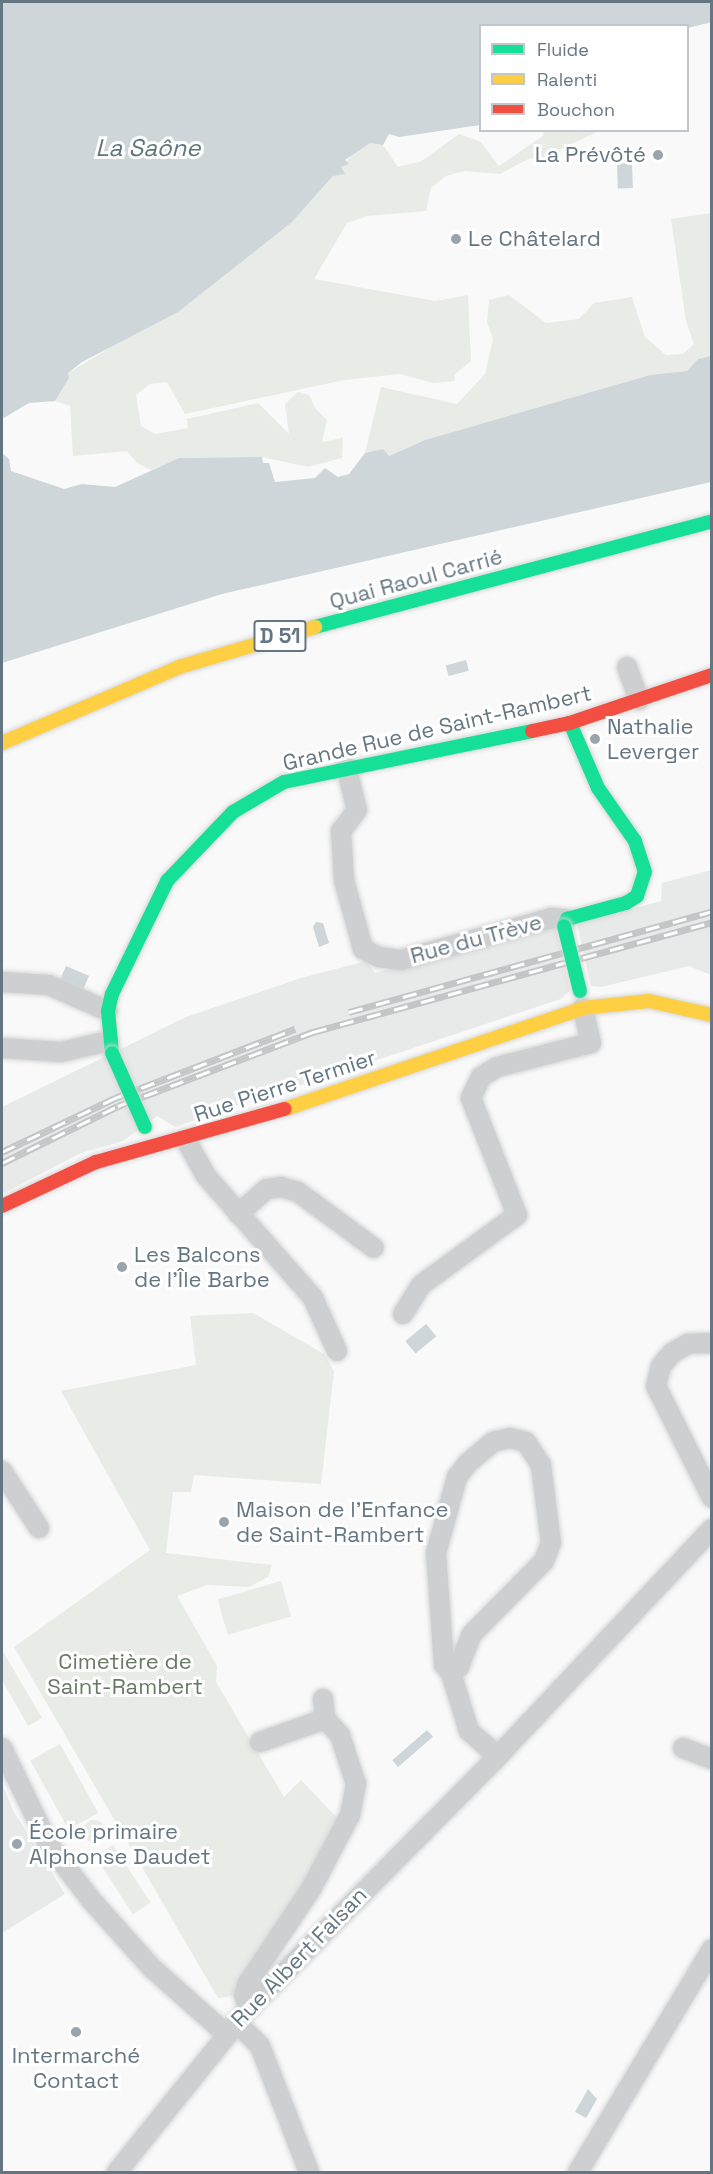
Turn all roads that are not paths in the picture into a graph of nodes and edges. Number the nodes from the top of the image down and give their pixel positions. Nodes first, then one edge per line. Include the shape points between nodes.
1 (711, 521) edge
2 (627, 667) dead end
3 (711, 675) edge
4 (639, 700) junction
5 (570, 723) junction
6 (2, 742) edge
7 (346, 766) junction
8 (565, 923) junction
9 (2, 982) edge
10 (582, 999) junction
11 (108, 1011) junction
12 (711, 1015) edge
13 (111, 1047) junction
14 (2, 1048) edge
15 (186, 1140) junction
16 (153, 1148) junction
17 (2, 1206) edge
18 (238, 1214) junction
19 (374, 1248) dead end
20 (403, 1314) dead end
21 (711, 1343) edge
22 (337, 1351) dead end
23 (2, 1471) edge
24 (711, 1498) edge
25 (39, 1528) dead end
26 (711, 1529) edge
27 (451, 1673) junction
28 (260, 1742) dead end
29 (2, 1748) edge
30 (683, 1748) dead end
31 (498, 1756) junction
32 (711, 1759) edge
33 (711, 1948) edge
34 (237, 2021) junction
35 (117, 2172) edge
36 (309, 2172) edge
37 (578, 2172) edge

1 - 6 street, Quai Raoul Carrié / D 51 via 272,638 179,667
2 - 4 street
3 - 4 street, Grande Rue de Saint-Rambert
4 - 5 street, Grande Rue de Saint-Rambert
5 - 7 street, Grande Rue de Saint-Rambert
5 - 8 street via 598,788 635,841 645,872 637,896
7 - 8 street, Rue du Trève via 357,810 341,831 344,880 363,949 379,957 401,960 551,918
7 - 11 street, Grande Rue de Saint-Rambert via 284,782 232,813 212,831 167,881 119,978
8 - 10 street, bridge
9 - 11 street via 49,985
10 - 12 street, Rue Pierre Termier via 649,1001
10 - 15 street, Rue Pierre Termier
10 - 20 street via 591,1043 496,1067 481,1077 471,1098 517,1215 421,1285
11 - 13 street, Grande Rue de Saint-Rambert
13 - 14 street via 61,1052
13 - 16 street, Grande Rue de Saint-Rambert, bridge
15 - 16 street, Rue Pierre Termier
15 - 18 street via 206,1176
16 - 17 street, Rue Pierre Termier via 66,1173
18 - 19 street via 267,1189 281,1187 298,1192
18 - 22 street via 313,1298
21 - 24 street via 688,1344 672,1353 661,1366 656,1386
23 - 25 street
26 - 31 street, Rue Albert Falsan
27 - 27 street via 459,1666 471,1635 544,1561 552,1543 541,1465 526,1442 510,1438 493,1442 462,1470 450,1499 436,1553 444,1665
27 - 31 street via 469,1731
28 - 34 street via 324,1709 340,1735 356,1784 350,1815 311,1889 248,1983
29 - 34 street via 49,1845 92,1901 160,1976
30 - 32 street
31 - 34 street, Rue Albert Falsan
33 - 37 street
34 - 35 street, Rue Albert Falsan
34 - 36 street via 260,2046

